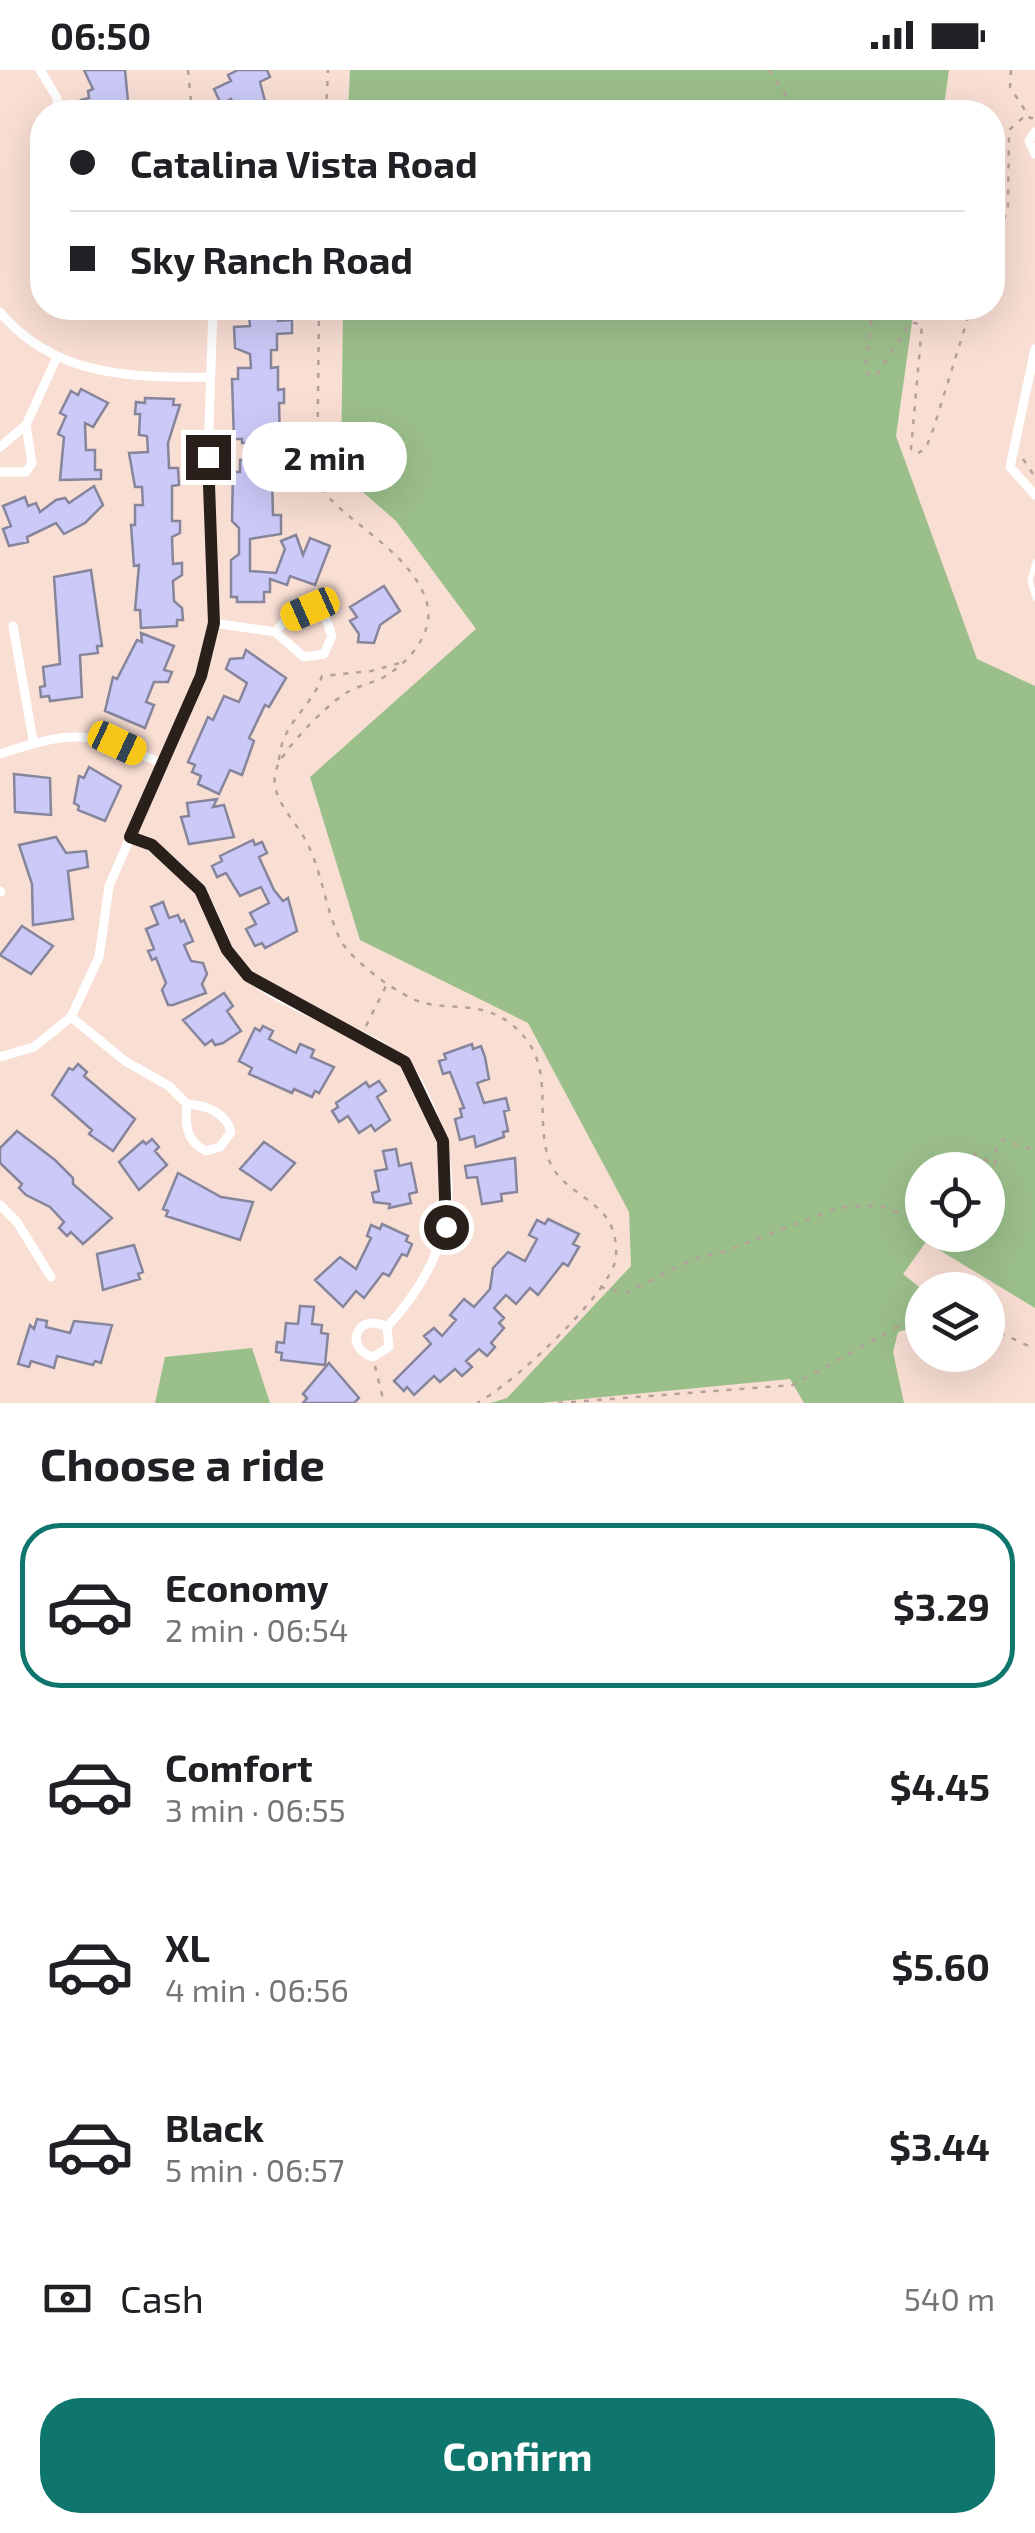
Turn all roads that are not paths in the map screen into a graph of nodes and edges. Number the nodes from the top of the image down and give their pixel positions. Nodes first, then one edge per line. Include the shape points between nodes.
1 (40, 70) edge
2 (57, 100) edge
3 (1035, 132) edge
4 (1035, 154) edge
5 (0, 312) edge
6 (212, 320) edge
7 (1035, 349) edge
8 (56, 359) junction
9 (208, 376) junction
10 (26, 425) junction
11 (0, 447) edge
12 (0, 472) edge
13 (1035, 495) edge
14 (1035, 562) edge
15 (1035, 598) edge
16 (214, 623) junction
17 (13, 626) dead end
18 (275, 632) junction
19 (34, 740) junction
20 (0, 754) edge
21 (162, 764) junction
22 (130, 837) junction
23 (72, 1018) junction
24 (0, 1057) edge
25 (187, 1104) junction
26 (0, 1205) edge
27 (51, 1276) dead end
28 (386, 1327) junction

1 - 2 street
3 - 4 street via 1029,141
5 - 8 street
6 - 9 street
7 - 13 street via 1010,467
8 - 9 street via 145,378
8 - 10 street
9 - 16 street
10 - 11 street
10 - 12 street via 32,463 26,472
14 - 15 lane
16 - 18 street
16 - 21 street via 201,676
17 - 19 street
18 - 18 street via 310,609 326,619 332,636 324,654 304,657
19 - 20 street
19 - 21 street via 96,739
21 - 22 street
22 - 23 street via 109,886 100,957
22 - 28 street via 152,845 200,890 227,950 248,976 405,1062 426,1099 443,1141 446,1227 430,1272
23 - 24 street via 34,1047
23 - 25 street
25 - 25 street via 213,1110 229,1125 220,1147 206,1151 193,1143
26 - 27 street
28 - 28 street via 364,1323 356,1332 361,1354 372,1357 389,1346

